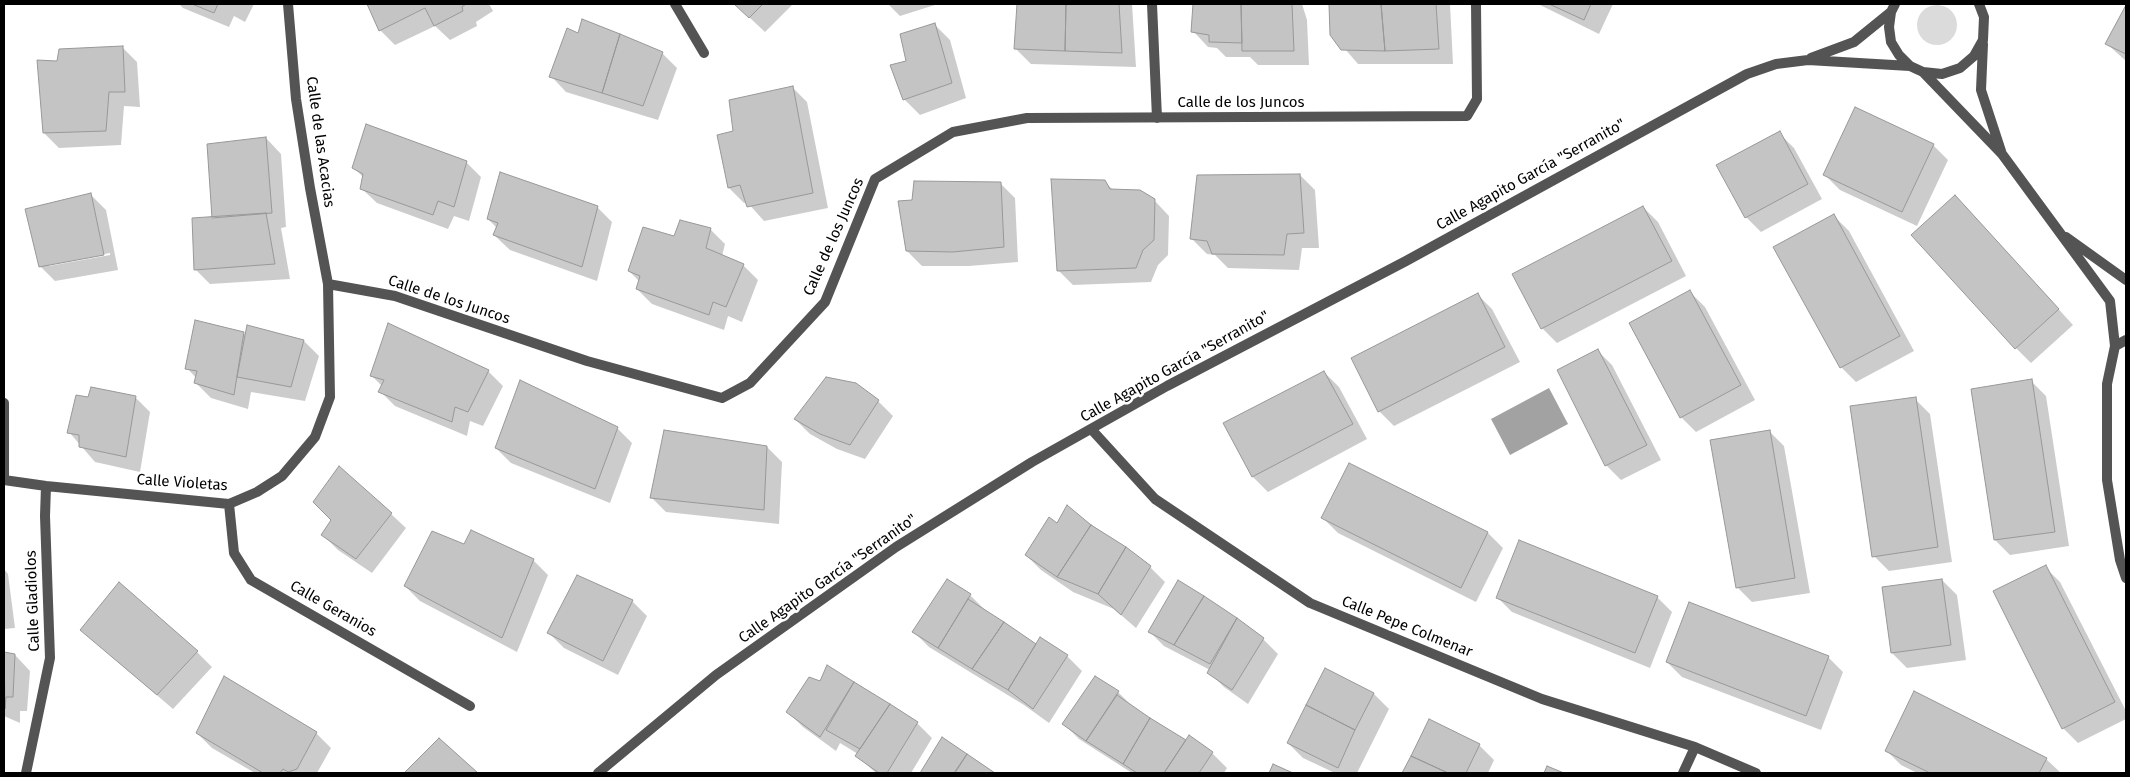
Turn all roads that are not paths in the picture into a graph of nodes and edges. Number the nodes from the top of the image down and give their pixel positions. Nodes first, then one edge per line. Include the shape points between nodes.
1 (288, 4) edge
2 (675, 4) edge
3 (1152, 4) edge
4 (1476, 4) edge
5 (1981, 5) edge
6 (1893, 8) edge
7 (1983, 40) junction
8 (704, 53) dead end
9 (1808, 60) junction
10 (1910, 66) junction
11 (1923, 72) junction
12 (1156, 118) junction
13 (2002, 154) junction
14 (2057, 230) junction
15 (2126, 280) edge
16 (328, 284) junction
17 (2126, 340) edge
18 (2114, 346) junction
19 (4, 403) edge
20 (1092, 430) junction
21 (4, 480) edge
22 (46, 486) junction
23 (229, 504) junction
24 (2126, 578) edge
25 (470, 706) dead end
26 (1695, 747) junction
27 (26, 773) edge
28 (598, 773) edge
29 (1683, 773) edge
30 (1756, 773) edge

1 - 16 street, Calle de las Acacias via 296,99
2 - 8 street
3 - 12 street
4 - 12 street, Calle de los Juncos via 1476,99 1466,116
5 - 7 street
6 - 9 street, Calle Agapito García "Serranito" via 1854,42
6 - 10 street via 1889,27 1891,42
7 - 11 street via 1974,56 1960,68 1942,74
7 - 13 street via 1981,90
9 - 10 street, Calle Agapito García "Serranito"
9 - 20 street, Calle Agapito García "Serranito" via 1776,64 1747,74 1406,261 1167,386
10 - 11 street
11 - 13 street
12 - 16 street, Calle de los Juncos via 1027,118 953,132 875,180 825,302 750,383 722,398 587,361 395,296
13 - 14 street
14 - 15 street
14 - 18 street via 2110,300
16 - 23 street, Calle Violetas via 330,397 315,437 282,476
17 - 18 street
18 - 24 street via 2107,384 2107,480
19 - 21 street
20 - 26 street, Calle Pepe Colmenar via 1155,499 1310,603 1542,699
20 - 28 street, Calle Agapito García "Serranito" via 1032,462 896,547 716,676
21 - 22 street, Calle Violetas
22 - 23 street, Calle Violetas
22 - 27 street, Calle Gladiolos via 50,658
23 - 25 street, Calle Geranios via 234,553 251,580
26 - 29 street
26 - 30 street, Calle Pepe Colmenar

